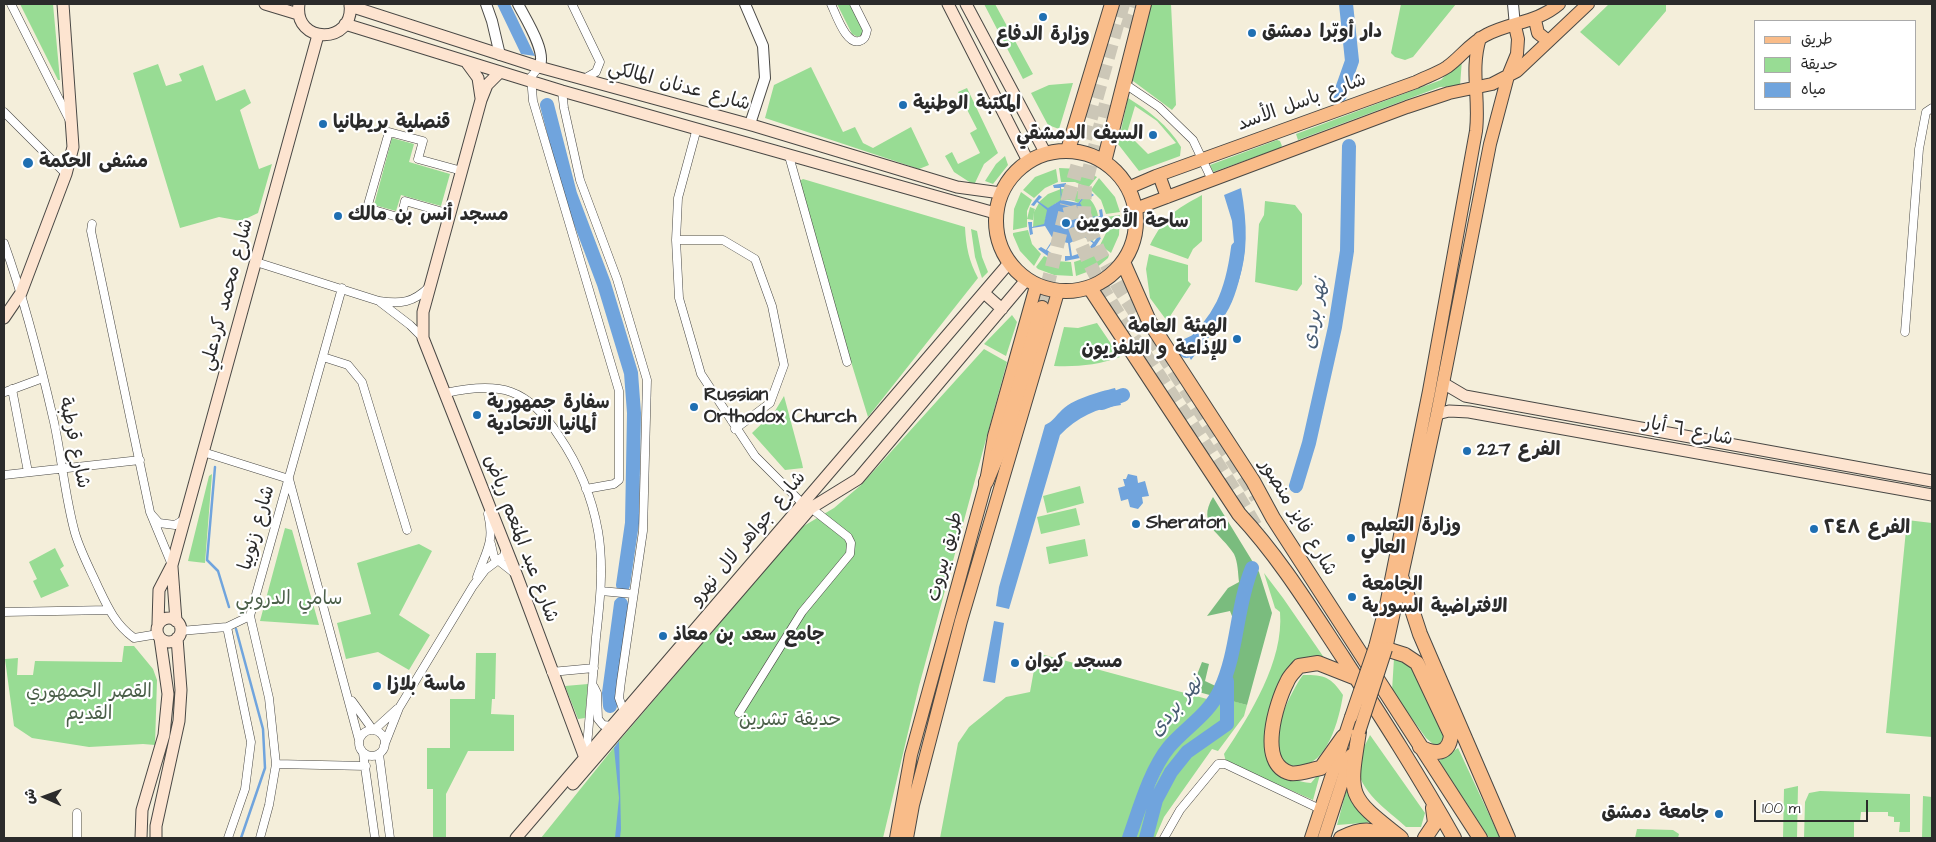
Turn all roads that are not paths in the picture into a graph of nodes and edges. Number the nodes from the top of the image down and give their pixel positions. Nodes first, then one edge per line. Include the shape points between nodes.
1 (63, 4) edge
2 (265, 4) edge
3 (486, 4) edge
4 (518, 4) edge
5 (572, 4) edge
6 (745, 4) edge
7 (831, 4) edge
8 (854, 4) edge
9 (948, 4) edge
10 (966, 4) edge
11 (1112, 4) edge
12 (1144, 4) edge
13 (1513, 4) edge
14 (1559, 4) edge
15 (1588, 4) edge
16 (4, 5) edge
17 (12, 5) edge
18 (350, 5) edge
19 (298, 9) edge
20 (1535, 20) junction
21 (345, 24) junction
22 (1515, 26) junction
23 (318, 35) junction
24 (1480, 38) junction
25 (1548, 41) junction
26 (500, 55) junction
27 (467, 63) junction
28 (539, 67) junction
29 (500, 72) junction
30 (1508, 76) junction
31 (584, 79) junction
32 (531, 81) junction
33 (1125, 84) junction
34 (1477, 86) junction
35 (562, 91) junction
36 (481, 100) junction
37 (1932, 108) edge
38 (4, 112) edge
39 (1029, 122) junction
40 (751, 124) junction
41 (72, 127) junction
42 (697, 128) junction
43 (1284, 130) junction
44 (1013, 131) junction
45 (745, 142) junction
46 (1068, 150) junction
47 (1290, 151) junction
48 (1046, 154) junction
49 (789, 156) junction
50 (1204, 158) junction
51 (1028, 161) junction
52 (1104, 162) junction
53 (462, 171) junction
54 (66, 174) junction
55 (1159, 175) junction
56 (1212, 180) junction
57 (1128, 188) junction
58 (1001, 193) junction
59 (1168, 197) junction
60 (1135, 209) junction
61 (995, 213) junction
62 (450, 214) junction
63 (92, 224) dead end
64 (676, 240) junction
65 (4, 243) edge
66 (256, 262) junction
67 (1124, 262) junction
68 (1009, 263) junction
69 (1031, 283) junction
70 (429, 287) junction
71 (342, 288) junction
72 (1090, 288) junction
73 (1058, 292) junction
74 (22, 293) junction
75 (984, 293) junction
76 (379, 300) junction
77 (1042, 308) tunnel mouth
78 (1002, 309) junction
79 (4, 318) edge
80 (1905, 332) dead end
81 (423, 338) junction
82 (323, 357) junction
83 (847, 362) dead end
84 (43, 378) junction
85 (1443, 383) junction
86 (8, 390) edge
87 (446, 393) junction
88 (1520, 406) junction
89 (1437, 414) junction
90 (1518, 420) junction
91 (1610, 421) junction
92 (735, 428) junction
93 (1607, 435) junction
94 (1690, 437) junction
95 (1688, 450) junction
96 (204, 452) junction
97 (1807, 459) junction
98 (140, 460) junction
99 (64, 470) junction
100 (1871, 470) junction
101 (28, 472) junction
102 (1804, 472) junction
103 (4, 475) edge
104 (1914, 478) junction
105 (289, 479) junction
106 (1932, 481) edge
107 (986, 482) junction
108 (1868, 484) junction
109 (586, 489) junction
110 (482, 491) junction
111 (1911, 491) junction
112 (1932, 495) edge
113 (807, 506) junction
114 (150, 512) junction
115 (185, 519) junction
116 (407, 530) dead end
117 (491, 544) junction
118 (506, 548) junction
119 (497, 560) junction
120 (172, 565) junction
121 (517, 576) junction
122 (1402, 578) junction
123 (473, 586) junction
124 (600, 591) junction
125 (633, 594) junction
126 (109, 610) junction
127 (4, 612) edge
128 (250, 616) junction
129 (227, 627) junction
130 (178, 630) junction
131 (159, 632) junction
132 (1380, 648) junction
133 (594, 668) junction
134 (551, 672) junction
135 (1356, 678) junction
136 (592, 684) junction
137 (345, 689) junction
138 (399, 708) junction
139 (166, 711) junction
140 (180, 711) junction
141 (624, 712) junction
142 (739, 713) dead end
143 (612, 726) junction
144 (374, 730) junction
145 (1359, 732) junction
146 (1343, 738) junction
147 (359, 740) junction
148 (384, 746) junction
149 (1420, 747) junction
150 (364, 753) junction
151 (379, 754) junction
152 (158, 758) junction
153 (585, 758) junction
154 (170, 760) junction
155 (276, 764) junction
156 (366, 766) junction
157 (1432, 799) junction
158 (1320, 809) junction
159 (77, 813) dead end
160 (77, 838) edge
161 (141, 838) edge
162 (156, 838) edge
163 (228, 838) edge
164 (260, 838) edge
165 (375, 838) edge
166 (390, 838) edge
167 (516, 838) edge
168 (526, 838) edge
169 (896, 838) edge
170 (907, 838) edge
171 (1164, 838) edge
172 (1311, 838) edge
173 (1324, 838) edge
174 (1341, 838) edge
175 (1392, 838) edge
176 (1401, 838) edge
177 (1425, 838) edge
178 (1454, 838) edge
179 (1480, 838) edge
180 (1508, 838) edge

1 - 41 main road
2 - 19 main road
3 - 26 street
4 - 28 street via 540,50 542,59
5 - 31 street via 600,62 596,72
6 - 40 street via 764,46 765,78
7 - 8 street via 847,36 854,42 864,39 867,30
9 - 44 main road
10 - 39 main road
11 - 46 highway
12 - 33 highway
13 - 22 street
14 - 20 main road, شارع باسل الأسد
15 - 25 main road
16 - 17 street
17 - 41 street
18 - 21 main road
18 - 26 main road, شارع عدنان المالكي
19 - 23 main road via 305,27
20 - 22 main road, شارع باسل الأسد
20 - 25 main road via 1538,33
21 - 23 main road via 333,34
21 - 27 main road, شارع عدنان المالكي
22 - 24 main road, شارع باسل الأسد
22 - 30 main road via 1518,46
23 - 66 main road, شارع محمد كردعلي
24 - 34 main road via 1474,62
24 - 43 main road, شارع باسل الأسد via 1448,66 1416,82
25 - 30 main road
26 - 28 main road, شارع عدنان المالكي
27 - 29 main road, شارع عدنان المالكي
27 - 36 main road, شارع عبد المنعم رياض via 478,78
28 - 31 main road, شارع عدنان المالكي
28 - 32 street
29 - 32 main road, شارع عدنان المالكي
29 - 36 main road, شارع عبد المنعم رياض via 487,85
30 - 34 main road via 1492,84
30 - 85 main road via 1490,144
31 - 40 main road, شارع عدنان المالكي
32 - 35 main road, شارع عدنان المالكي
32 - 109 street via 533,101 619,391 619,480 614,484
33 - 50 street via 1159,107 1193,140
33 - 52 highway
34 - 47 main road via 1407,107
34 - 132 main road via 1476,131
35 - 42 main road, شارع عدنان المالكي
35 - 125 street via 580,180 617,279 647,380 643,531
36 - 53 main road, شارع عبد المنعم رياض
37 - 80 street via 1926,112 1918,149
38 - 54 street
39 - 44 main road
39 - 48 main road
40 - 45 main road via 740,131
40 - 45 main road via 756,136
40 - 58 main road, شارع عدنان المالكي via 957,187
41 - 54 main road via 73,147
42 - 45 main road, شارع عدنان المالكي
42 - 64 street via 678,198
43 - 47 main road
43 - 50 main road, شارع باسل الأسد
44 - 51 main road
45 - 49 main road, شارع عدنان المالكي
46 - 48 highway
46 - 52 highway
47 - 56 main road
48 - 51 highway
49 - 61 main road, شارع عدنان المالكي
49 - 83 street
50 - 55 main road, شارع باسل الأسد
50 - 56 street
51 - 58 highway via 1012,175
52 - 57 highway
53 - 62 main road, شارع عبد المنعم رياض
53 - 62 street via 418,159 423,141 389,132 368,208 401,218 405,201
54 - 74 main road
55 - 57 main road, شارع باسل الأسد
55 - 59 main road
56 - 59 main road
57 - 60 highway
58 - 61 highway
59 - 60 main road
60 - 67 highway via 1134,237
61 - 68 highway via 997,240
62 - 70 main road, شارع عبد المنعم رياض
63 - 98 street
64 - 92 street via 679,298 701,374
64 - 92 street via 722,240 755,259 772,306 784,365 770,404
65 - 74 street, شارع قرطبة
66 - 71 street
66 - 96 main road, شارع محمد كردعلي
67 - 72 highway via 1109,278
67 - 149 highway, شارع فايز منصور via 1149,321
68 - 69 highway
68 - 75 main road, شارع جواهر لال نهرو
69 - 73 highway
69 - 78 main road, شارع جواهر لال نهرو
69 - 107 main road, طريق بيروت
70 - 76 street via 409,302
70 - 81 main road, شارع عبد المنعم رياض via 423,312
71 - 76 street
71 - 82 street, شارع زنوبيا
72 - 73 highway
72 - 135 highway, شارع فايز منصور via 1240,514 1264,541
73 - 170 main road, طريق بيروت via 961,621 912,805
74 - 79 main road
74 - 84 street, شارع قرطبة
75 - 78 main road
75 - 113 main road, شارع جواهر لال نهرو
76 - 81 street
77 - 107 highway via 1004,439
78 - 113 main road, شارع جواهر لال نهرو via 858,479
81 - 87 main road, شارع عبد المنعم رياض
82 - 105 street, شارع زنوبيا
82 - 116 street via 348,365 362,382
84 - 86 street
84 - 99 street, شارع قرطبة
85 - 88 main road, شارع ٦ أيار via 1465,396
85 - 89 main road
86 - 101 street
87 - 109 street via 490,387 534,404 563,441
87 - 110 main road, شارع عبد المنعم رياض
88 - 90 main road
88 - 91 main road, شارع ٦ أيار
89 - 90 main road, شارع ٦ أيار via 1462,411
89 - 122 main road
90 - 93 main road, شارع ٦ أيار
91 - 93 main road
91 - 94 main road, شارع ٦ أيار
92 - 113 street via 755,456
93 - 95 main road, شارع ٦ أيار
94 - 95 main road
94 - 97 main road, شارع ٦ أيار
95 - 102 main road, شارع ٦ أيار
96 - 105 street
96 - 115 main road, شارع محمد كردعلي
97 - 100 main road, شارع ٦ أيار
97 - 102 main road
98 - 99 street
98 - 114 street
99 - 101 street
99 - 126 street, شارع قرطبة via 76,535
100 - 104 main road, شارع ٦ أيار
100 - 108 main road
101 - 103 street
102 - 108 main road, شارع ٦ أيار
104 - 106 main road, شارع ٦ أيار
104 - 111 main road
105 - 128 street, شارع زنوبيا
105 - 137 street
107 - 169 main road, طريق بيروت via 911,755
108 - 111 main road, شارع ٦ أيار
109 - 124 street via 598,532
110 - 117 street via 492,530
110 - 118 main road, شارع عبد المنعم رياض
111 - 112 main road, شارع ٦ أيار
113 - 141 main road, شارع جواهر لال نهرو
113 - 142 street via 848,537 850,554 802,612
113 - 168 main road, شارع جواهر لال نهرو
114 - 115 street via 159,523 175,525
114 - 120 street
115 - 120 main road, شارع محمد كردعلي
117 - 119 street via 492,554
117 - 123 street
118 - 119 street via 505,555
118 - 121 main road, شارع عبد المنعم رياض
119 - 121 street
119 - 123 street
120 - 130 main road
120 - 131 main road via 159,590
121 - 134 main road, شارع عبد المنعم رياض
122 - 132 main road
122 - 180 highway via 1420,634
123 - 138 street
124 - 125 street
124 - 133 street
125 - 141 street via 619,698
126 - 127 street
126 - 131 street, شارع قرطبة via 134,638
128 - 129 street
128 - 155 street, شارع زنوبيا via 269,698
129 - 130 street
129 - 163 street via 251,742 245,789
130 - 131 main road via 170,641
130 - 131 main road via 167,618
130 - 140 main road
131 - 139 main road via 168,694
132 - 145 main road, bridge
132 - 146 main road, bridge
132 - 149 highway via 1405,655 1417,663 1451,735 1446,750 1433,753
133 - 134 street
133 - 136 street
134 - 153 main road, شارع عبد المنعم رياض
135 - 146 highway via 1318,663 1299,666 1287,682 1272,731 1271,752 1280,768 1292,774 1321,768
135 - 157 highway, شارع فايز منصور
136 - 143 street via 597,693 598,720 603,725
136 - 153 street
137 - 144 street via 360,715
137 - 147 street
138 - 144 street
138 - 148 street
139 - 140 main road
139 - 152 main road
140 - 154 main road
141 - 143 main road, شارع جواهر لال نهرو
143 - 153 main road, شارع جواهر لال نهرو
144 - 147 street via 364,732
144 - 148 street via 382,736
145 - 173 main road
145 - 176 highway via 1352,774 1355,795 1367,811
146 - 158 main road
147 - 150 street
148 - 151 street
149 - 179 highway, شارع فايز منصور
150 - 151 street via 371,756
150 - 156 street
151 - 166 street
152 - 154 main road
152 - 161 main road via 142,810
153 - 167 main road, شارع جواهر لال نهرو
154 - 162 main road
155 - 156 street
155 - 164 street, شارع زنوبيا
156 - 165 street
157 - 177 highway via 1436,823
157 - 178 highway, شارع فايز منصور
158 - 171 street via 1225,764 1218,764 1180,810
158 - 172 main road
159 - 160 street
174 - 175 highway via 1372,829

